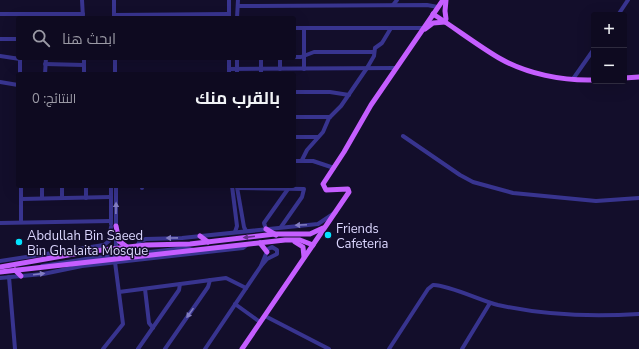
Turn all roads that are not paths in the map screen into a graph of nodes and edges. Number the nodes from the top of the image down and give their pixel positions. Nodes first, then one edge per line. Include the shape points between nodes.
1 (82, 0) edge
2 (114, 0) edge
3 (229, 0) edge
4 (238, 0) edge
5 (318, 0) edge
6 (397, 0) edge
7 (423, 0) edge
8 (443, 0) edge
9 (446, 0) edge
10 (628, 0) edge
11 (300, 3) edge
12 (366, 3) edge
13 (317, 5) junction
14 (393, 5) junction
15 (420, 5) junction
16 (238, 6) junction
17 (435, 11) junction
18 (620, 12) edge
19 (0, 14) edge
20 (83, 16) edge
21 (114, 16) edge
22 (229, 16) edge
23 (238, 16) edge
24 (446, 20) junction
25 (296, 28) edge
26 (304, 28) junction
27 (391, 28) junction
28 (422, 30) junction
29 (0, 39) edge
30 (16, 39) edge
31 (374, 52) junction
32 (591, 53) edge
33 (0, 56) edge
34 (304, 56) junction
35 (296, 57) edge
36 (16, 58) edge
37 (20, 60) edge
38 (46, 60) edge
39 (84, 60) edge
40 (115, 60) edge
41 (229, 60) edge
42 (237, 60) edge
43 (261, 60) edge
44 (280, 60) edge
45 (46, 64) junction
46 (84, 65) junction
47 (304, 68) junction
48 (367, 68) junction
49 (396, 68) junction
50 (237, 69) junction
51 (261, 69) junction
52 (280, 69) junction
53 (229, 71) edge
54 (20, 72) edge
55 (45, 72) edge
56 (84, 72) edge
57 (115, 72) edge
58 (639, 77) edge
59 (627, 78) edge
60 (573, 80) junction
61 (591, 80) edge
62 (0, 82) edge
63 (16, 85) edge
64 (296, 92) edge
65 (349, 95) junction
66 (296, 117) edge
67 (330, 117) junction
68 (403, 136) dead end
69 (296, 137) edge
70 (318, 138) junction
71 (309, 148) junction
72 (302, 160) junction
73 (296, 161) edge
74 (314, 161) junction
75 (334, 168) junction
76 (21, 188) edge
77 (42, 188) edge
78 (62, 188) edge
79 (86, 188) edge
80 (111, 188) edge
81 (116, 188) edge
82 (232, 188) edge
83 (237, 188) edge
84 (262, 188) edge
85 (288, 189) junction
86 (338, 190) junction
87 (346, 197) junction
88 (42, 198) junction
89 (62, 198) junction
90 (86, 198) junction
91 (110, 198) junction
92 (639, 198) edge
93 (21, 199) junction
94 (241, 211) junction
95 (235, 212) junction
96 (336, 212) junction
97 (111, 221) junction
98 (0, 222) edge
99 (21, 222) junction
100 (114, 226) junction
101 (326, 226) junction
102 (281, 227) junction
103 (266, 229) junction
104 (246, 231) junction
105 (233, 233) junction
106 (275, 234) junction
107 (288, 234) junction
108 (200, 236) junction
109 (225, 240) junction
110 (274, 241) junction
111 (208, 242) junction
112 (262, 242) junction
113 (248, 244) junction
114 (314, 244) junction
115 (137, 246) junction
116 (128, 247) junction
117 (115, 249) junction
118 (193, 250) junction
119 (85, 252) junction
120 (267, 252) junction
121 (169, 254) junction
122 (43, 255) junction
123 (109, 256) junction
124 (304, 258) junction
125 (51, 259) junction
126 (0, 261) edge
127 (116, 262) junction
128 (62, 265) junction
129 (261, 266) junction
130 (0, 267) edge
131 (34, 268) junction
132 (15, 270) junction
133 (58, 271) junction
134 (0, 272) edge
135 (20, 276) junction
136 (9, 277) junction
137 (0, 278) edge
138 (210, 280) junction
139 (180, 284) junction
140 (246, 288) junction
141 (145, 289) junction
142 (119, 292) junction
143 (490, 303) junction
144 (235, 304) junction
145 (639, 314) edge
146 (265, 316) junction
147 (260, 322) junction
148 (153, 328) junction
149 (15, 349) edge
150 (103, 349) edge
151 (138, 349) edge
152 (166, 349) edge
153 (205, 349) edge
154 (242, 349) edge
155 (329, 349) edge
156 (389, 349) edge
157 (462, 349) edge

1 - 20 street
2 - 21 street
3 - 22 street
4 - 16 street
5 - 13 street
6 - 14 street
7 - 15 street
8 - 17 main road
9 - 24 main road
10 - 18 street
11 - 13 street
11 - 16 street
12 - 13 street
12 - 14 street
14 - 15 street
15 - 17 street
16 - 23 street
17 - 24 main road
17 - 28 main road
19 - 20 street
21 - 22 street
24 - 28 main road via 433,23
24 - 60 main road via 512,63 538,73
25 - 26 street
26 - 27 street
26 - 34 street
27 - 28 street
27 - 31 street
28 - 49 main road
29 - 30 street
31 - 34 street via 314,52
31 - 48 street
32 - 60 street
33 - 36 street
34 - 35 street
34 - 47 street
37 - 54 street
38 - 45 street
39 - 46 street
40 - 57 street
41 - 53 street
42 - 50 street
43 - 51 street
44 - 52 street
45 - 46 street
45 - 55 street
46 - 56 street
47 - 48 street
47 - 52 street
48 - 49 street
48 - 65 street
49 - 75 main road via 371,104
50 - 51 street
50 - 53 street
51 - 52 street
58 - 59 main road
60 - 61 main road
62 - 63 street
64 - 65 street
65 - 67 street
66 - 67 street
67 - 70 street
68 - 92 street via 460,175 482,185 513,193 596,201
69 - 70 street
70 - 71 street
71 - 72 street
71 - 74 street via 309,155
72 - 73 street
72 - 74 street
74 - 75 street
75 - 86 main road via 323,186 326,190
76 - 93 street
77 - 88 street
78 - 89 street
79 - 90 street
80 - 91 street
100 -> 81 street
82 - 95 street
83 - 94 street
84 - 85 street
85 - 102 street via 304,189 302,197
85 - 103 street via 264,223
86 - 87 main road via 345,192
86 - 87 main road via 349,190
87 - 96 main road
88 - 89 street
88 - 93 street
89 - 90 street
90 - 91 street
91 - 97 street
93 - 99 street
94 - 95 street via 240,226
94 - 104 street
95 - 105 street via 237,226
96 - 101 main road
96 -> 102 street via 320,223
97 - 99 street
97 - 100 street
98 - 99 street
100 - 116 main road via 119,242
100 - 117 street
100 - 119 street via 110,244
100 - 122 street via 109,241 105,244
101 - 107 main road via 312,234
101 - 114 main road
102 - 103 street
103 - 104 street
103 - 106 main road
104 - 105 street
105 - 108 street
105 - 109 main road
106 - 107 main road
106 -> 109 main road
106 - 112 main road via 276,239
107 - 114 main road via 308,238
108 - 111 main road
108 -> 115 street via 146,239 140,241
109 - 111 main road
110 - 112 main road
110 - 114 main road via 296,240
110 - 124 main road via 300,243 304,249
111 - 115 main road
112 - 113 main road
112 - 120 main road
113 - 118 main road
113 - 121 street via 243,248
114 - 124 main road
115 - 116 main road
116 - 117 main road
117 - 119 main road
117 - 123 street
118 - 121 main road
118 - 123 street via 186,248
119 - 125 main road
120 - 129 street
120 - 129 street via 272,247 278,252 276,256 267,258
121 - 127 street
121 - 128 main road
122 - 125 main road
122 - 126 street
123 - 131 street
124 - 146 main road
125 - 130 main road
127 - 133 street
127 - 142 street
128 - 131 main road
128 - 133 main road
129 - 140 street
131 - 132 main road
132 - 134 main road
132 - 135 main road
135 -> 133 street
135 - 136 street
136 - 137 street
136 - 149 street
138 - 139 street
138 - 140 street via 228,278
138 -> 152 street via 208,287
139 - 141 street
139 - 148 street via 179,290
140 - 144 street
141 - 142 street
141 - 148 street via 149,323
142 - 150 street via 123,324
143 - 145 street via 554,312
143 - 156 street via 433,285
143 - 157 street
144 - 147 street
144 - 153 street
146 - 147 main road
146 - 155 street
147 - 154 main road
148 - 151 street

